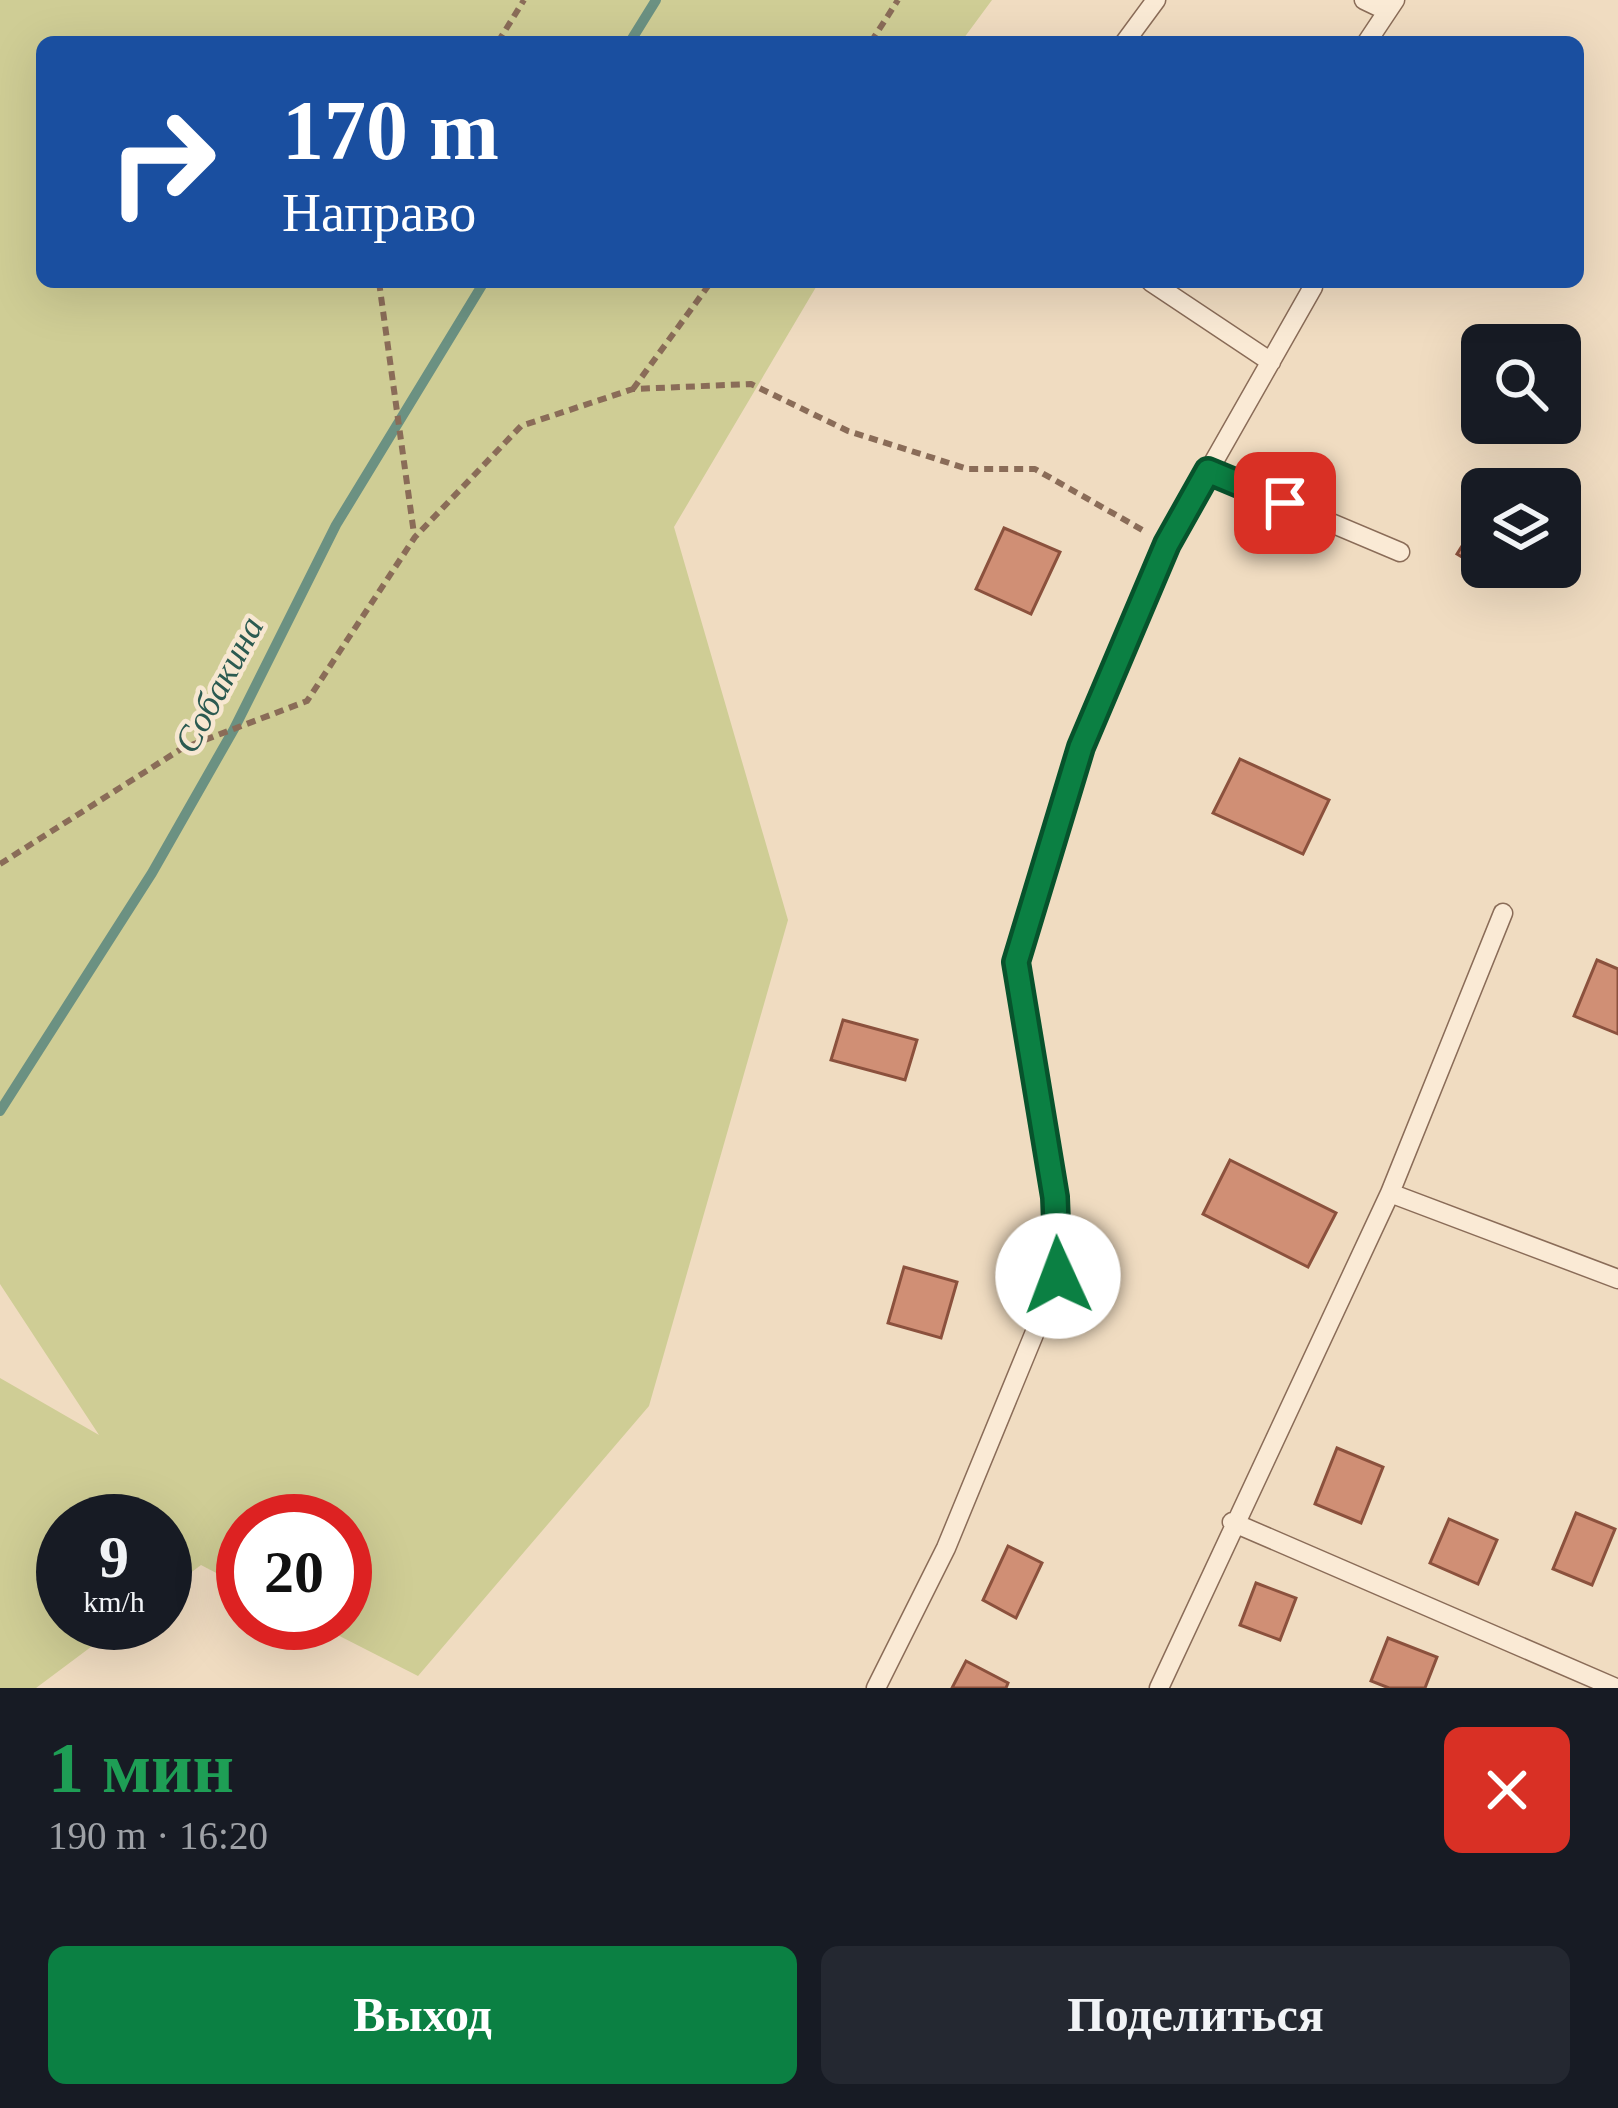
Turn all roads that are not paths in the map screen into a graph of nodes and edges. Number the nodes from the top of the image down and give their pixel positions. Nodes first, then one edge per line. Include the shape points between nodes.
1 (1156, 0) edge
2 (1364, 0) edge
3 (1391, 6) edge
4 (1129, 36) edge
5 (1370, 36) edge
6 (1160, 288) edge
7 (1312, 288) edge
8 (1271, 362) junction
9 (1208, 471) junction
10 (1400, 552) dead end
11 (1503, 913) dead end
12 (1390, 1192) junction
13 (1618, 1279) edge
14 (1232, 1522) junction
15 (876, 1688) edge
16 (1159, 1688) edge
17 (1616, 1688) edge

1 - 4 lane
2 - 3 lane
3 - 5 lane
6 - 8 lane
7 - 8 lane
8 - 9 lane
9 - 10 lane
9 - 15 lane via 1167,544 1081,747 1016,962 1055,1197 1058,1276 946,1548
11 - 12 lane
12 - 13 lane
12 - 14 lane
14 - 16 lane
14 - 17 lane

